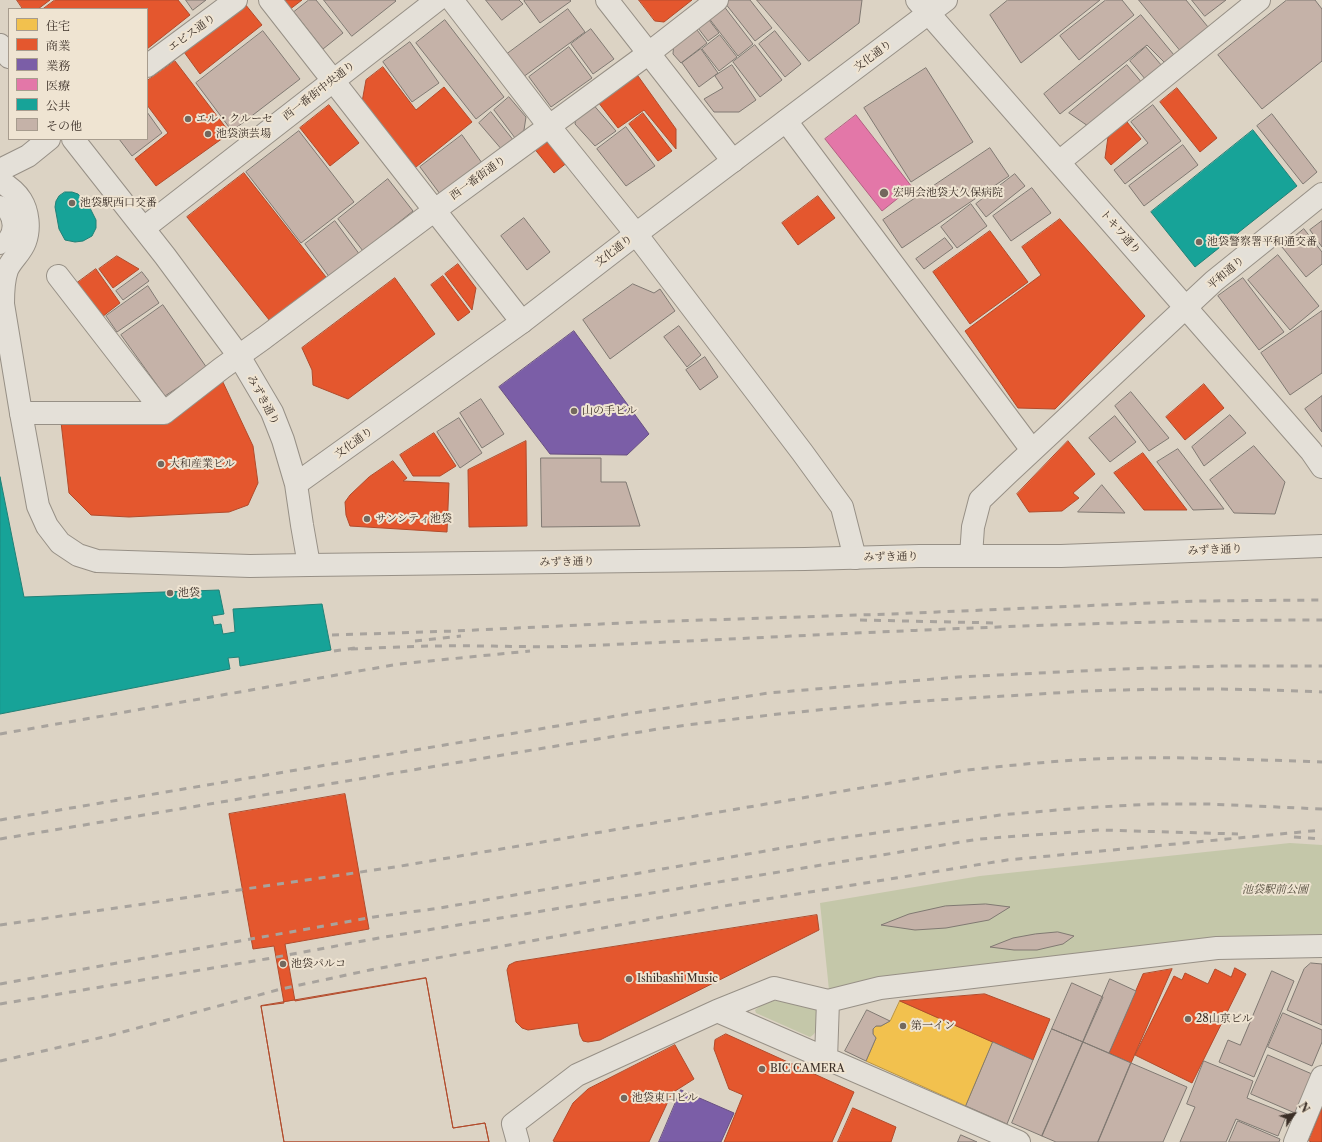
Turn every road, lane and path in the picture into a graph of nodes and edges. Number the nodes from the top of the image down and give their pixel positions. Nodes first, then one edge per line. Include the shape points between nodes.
1 (236, 0) edge
2 (270, 0) edge
3 (437, 0) edge
4 (452, 0) edge
5 (607, 0) edge
6 (717, 0) edge
7 (946, 0) edge
8 (1259, 0) edge
9 (923, 7) edge
10 (0, 45) edge
11 (648, 52) junction
12 (8, 56) edge
13 (148, 65) edge
14 (332, 80) junction
15 (786, 121) junction
16 (549, 126) junction
17 (48, 140) edge
18 (75, 140) edge
19 (733, 161) junction
20 (1059, 162) junction
21 (0, 170) edge
22 (0, 181) edge
23 (1322, 194) edge
24 (0, 205) edge
25 (435, 210) junction
26 (144, 228) junction
27 (636, 234) junction
28 (0, 245) edge
29 (58, 276) dead end
30 (1186, 307) junction
31 (522, 322) junction
32 (239, 356) junction
33 (21, 413) junction
34 (164, 413) junction
35 (1032, 450) junction
36 (1322, 467) edge
37 (296, 484) junction
38 (1322, 546) edge
39 (971, 556) junction
40 (855, 558) junction
41 (309, 565) junction
42 (1322, 946) edge
43 (828, 1001) junction
44 (717, 1011) junction
45 (826, 1059) junction
46 (1322, 1077) edge
47 (518, 1142) edge
48 (1019, 1142) edge
49 (1295, 1142) edge

1 - 13 street, エビス通り
2 - 14 street
3 - 14 street, 西一番街中央通り
4 - 16 street
5 - 11 street
6 - 11 street, 西一番街通り
7 - 9 street, 文化通り
8 - 20 street
9 - 15 street, 文化通り
9 - 20 street, トキワ通り
10 - 12 street
11 - 16 street, 西一番街通り
11 - 19 street
14 - 25 street
14 - 26 street, 西一番街中央通り
15 - 19 street, 文化通り
15 - 35 street
16 - 25 street, 西一番街通り
16 - 27 street
17 - 21 street via 28,156
18 - 26 street, みずき通り
19 - 27 street, 文化通り
20 - 30 street, トキワ通り
22 - 33 street via 21,199 27,217 25,241 6,271 3,292
23 - 30 street, 平和通り via 1214,281
24 - 28 lane via 12,221 9,237
25 - 31 street
25 - 32 street, 西一番街通り
26 - 32 street, みずき通り
27 - 31 street, 文化通り
27 - 40 street via 842,507
29 - 34 street
30 - 35 street, 平和通り
30 - 36 street, トキワ通り
31 - 37 street, 文化通り
32 - 34 street, 西一番街通り
32 - 37 street, みずき通り via 272,412
33 - 34 street
33 - 41 street via 38,506 47,526 60,543 78,555 97,561 250,566
35 - 39 street, 平和通り via 980,500 973,527
37 - 41 street, みずき通り
38 - 39 street, みずき通り via 1061,556
39 - 40 street, みずき通り
40 - 41 street, みずき通り
42 - 43 street via 1217,948 880,988
43 - 44 street via 774,988
43 - 45 street
44 - 45 street
44 - 47 street via 577,1075 513,1124
45 - 48 street
46 - 49 street

